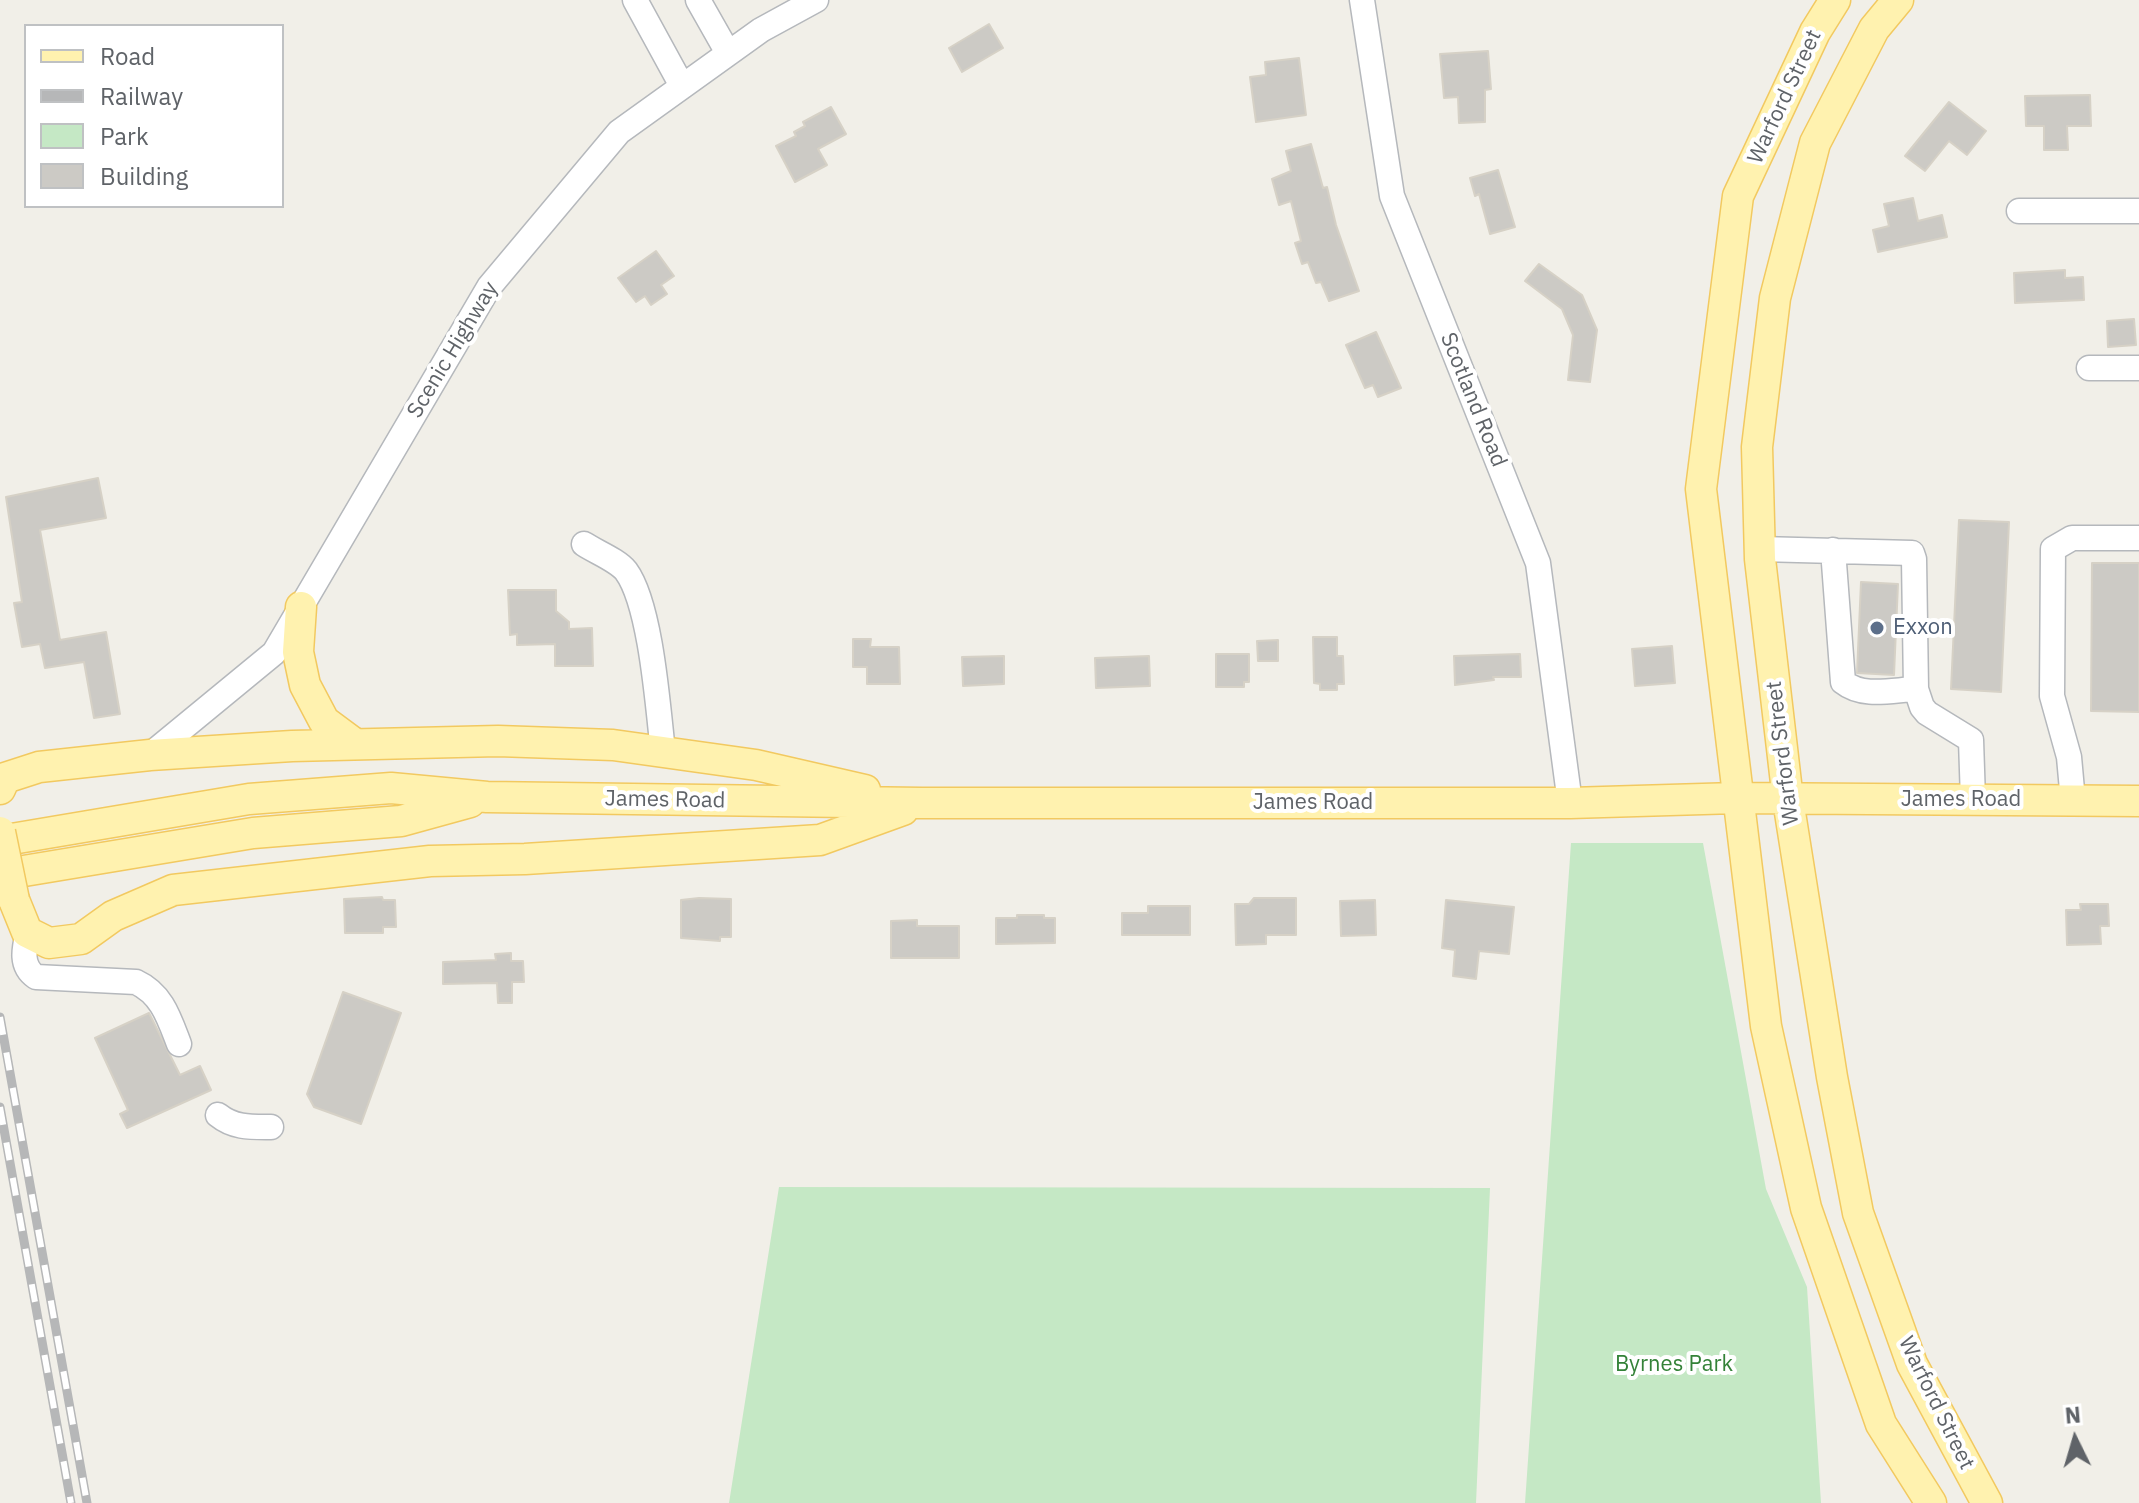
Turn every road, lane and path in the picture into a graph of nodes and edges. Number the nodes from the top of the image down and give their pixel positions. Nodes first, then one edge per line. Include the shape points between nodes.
1 (635, 0) edge
2 (698, 0) edge
3 (816, 0) edge
4 (1362, 0) edge
5 (1835, 0) edge
6 (1898, 0) edge
7 (728, 53) junction
8 (682, 86) junction
9 (2019, 211) dead end
10 (2139, 211) edge
11 (2089, 368) dead end
12 (2139, 368) edge
13 (2139, 538) edge
14 (584, 544) dead end
15 (1760, 549) junction
16 (1833, 550) junction
17 (301, 607) junction
18 (1916, 689) junction
19 (355, 744) junction
20 (663, 752) junction
21 (150, 755) junction
22 (0, 789) edge
23 (487, 797) junction
24 (1736, 798) junction
25 (1788, 800) junction
26 (1973, 800) junction
27 (2073, 801) junction
28 (2139, 801) edge
29 (922, 803) junction
30 (1570, 803) junction
31 (0, 832) edge
32 (0, 841) edge
33 (7, 888) edge
34 (28, 932) junction
35 (179, 1044) dead end
36 (218, 1115) dead end
37 (271, 1127) dead end
38 (1931, 1503) edge
39 (1987, 1503) edge

1 - 8 street
2 - 7 street
3 - 7 street, Scenic Highway
4 - 30 street, Scotland Road via 1392,196 1538,563
5 - 24 main road, Warford Street via 1738,196 1701,489
6 - 15 main road, Warford Street via 1874,29 1815,143 1775,298 1757,447
7 - 8 street, Scenic Highway
8 - 17 street, Scenic Highway via 619,132 489,287
9 - 10 street
11 - 12 street
13 - 27 street via 2072,538 2053,549 2052,696 2069,757
14 - 20 street via 625,570 640,605
15 - 16 street
15 - 25 main road, Warford Street
16 - 18 street via 1843,682 1853,690 1871,692
16 - 18 street via 1912,553
17 - 19 main road via 298,652 305,685 324,721
17 - 21 street, Scenic Highway via 274,653
18 - 26 street via 1927,713 1971,740
19 - 20 main road via 498,741
19 - 21 main road
20 - 29 main road via 756,765
21 - 22 main road via 39,767 5,778
23 - 29 main road, James Road
23 - 32 main road, James Road via 391,788 249,799
23 - 33 main road, James Road via 401,821 253,833
24 - 25 main road, James Road
24 - 30 main road, James Road
24 - 38 main road, Warford Street via 1766,1026 1806,1208 1881,1424
25 - 26 main road, James Road
25 - 39 main road, Warford Street via 1858,1213 1912,1364
26 - 27 main road, James Road
27 - 28 main road, James Road
29 - 30 main road, James Road
29 - 34 main road via 820,840 430,861 271,877 173,890 113,916 81,939 49,943
31 - 33 main road, bridge
33 - 34 main road
34 - 35 street via 23,956 28,972 36,977 136,982 149,988 165,1008
36 - 37 street via 245,1127

